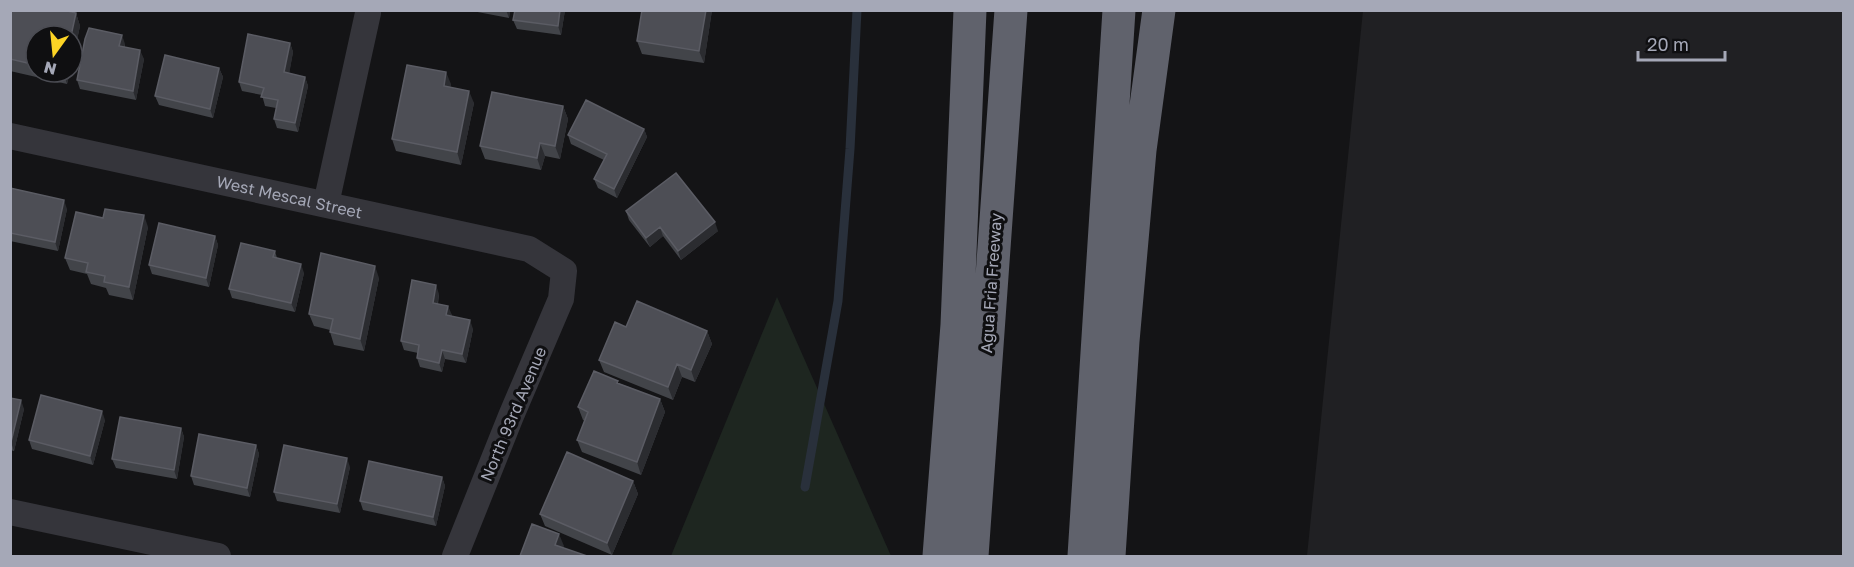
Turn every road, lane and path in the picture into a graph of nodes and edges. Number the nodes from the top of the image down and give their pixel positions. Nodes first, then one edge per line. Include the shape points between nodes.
1 (970, 10) edge
2 (1011, 10) edge
3 (1119, 10) edge
4 (1159, 10) edge
5 (368, 13) dead end
6 (10, 136) edge
7 (326, 204) junction
8 (564, 271) joint
9 (10, 512) edge
10 (218, 556) edge
11 (454, 556) edge
12 (939, 556) edge
13 (972, 556) edge
14 (1084, 556) edge
15 (1109, 556) edge

1 - 12 highway via 957,325
2 - 13 highway, Agua Fria Freeway
3 - 14 highway
4 - 15 highway via 1138,174
5 - 7 street
6 - 7 street, West Mescal Street
7 - 8 street, West Mescal Street via 529,249
8 - 11 street, North 93rd Avenue via 561,299
9 - 10 street

